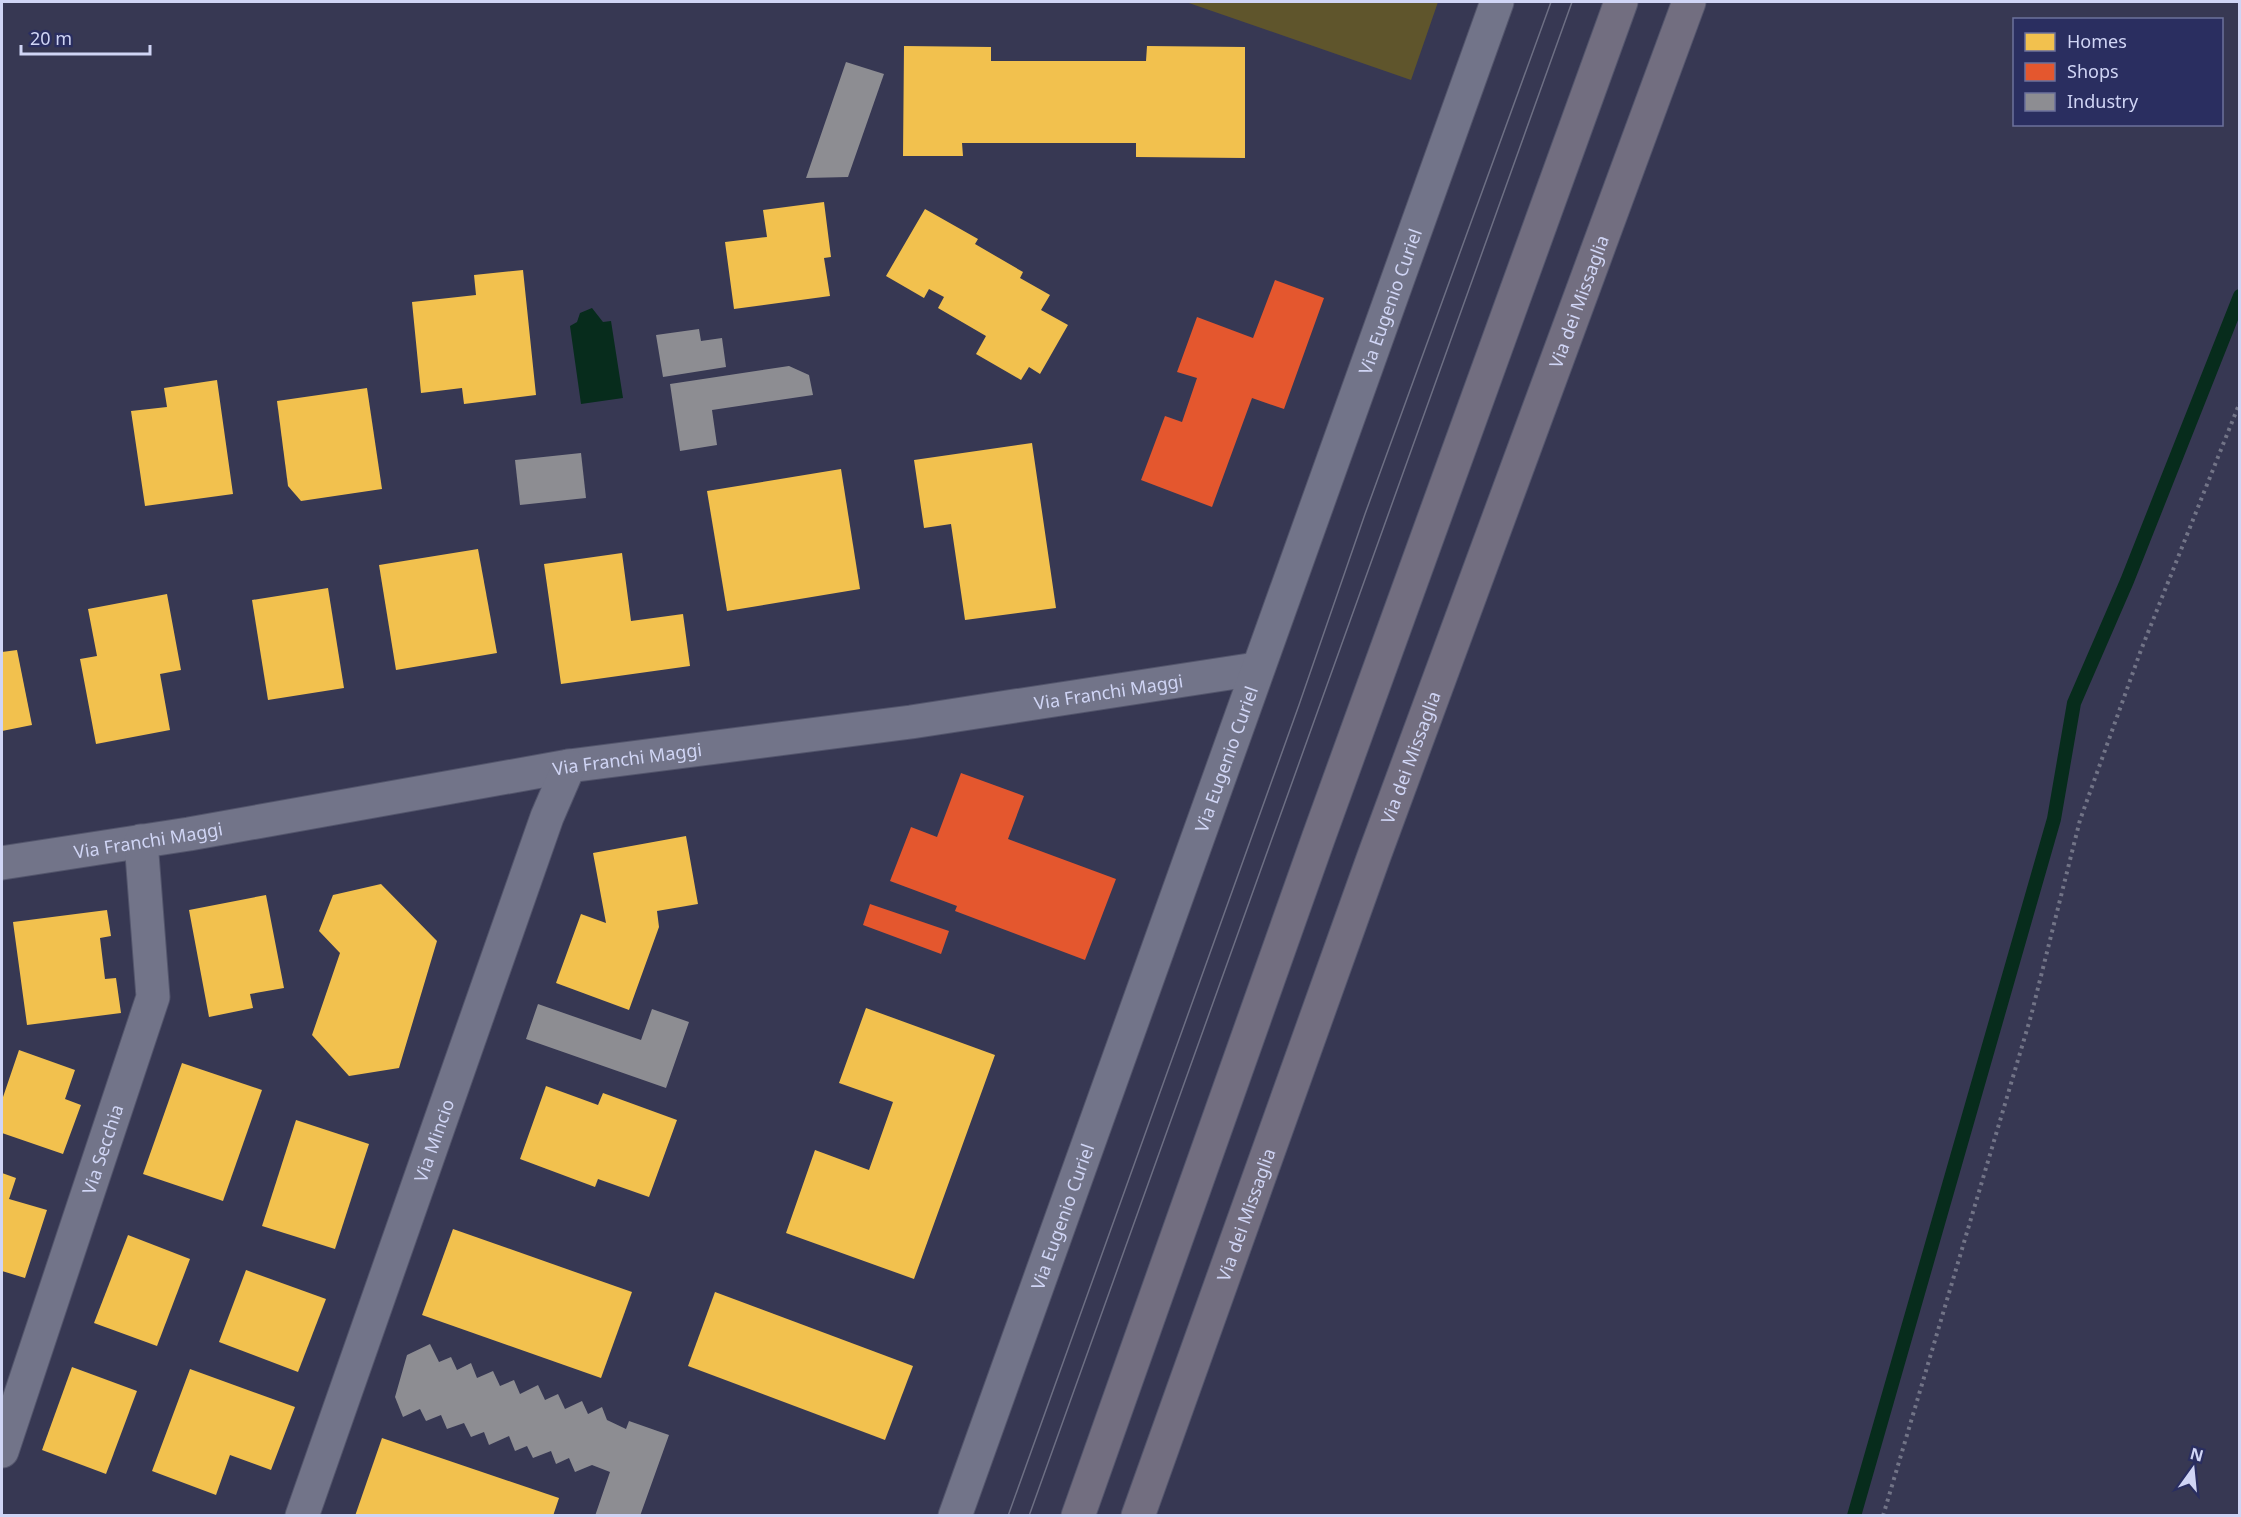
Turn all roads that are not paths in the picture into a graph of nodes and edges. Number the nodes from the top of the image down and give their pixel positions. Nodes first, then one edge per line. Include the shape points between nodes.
1 (1497, 2) edge
2 (1621, 2) edge
3 (1689, 2) edge
4 (1257, 669) junction
5 (569, 766) junction
6 (141, 841) junction
7 (2, 863) edge
8 (2, 1451) edge
9 (302, 1515) edge
10 (955, 1515) edge
11 (1078, 1515) edge
12 (1138, 1515) edge

1 - 4 street, Via Eugenio Curiel
2 - 11 main road
3 - 12 main road, Via dei Missaglia via 1374,856
4 - 5 street, Via Franchi Maggi via 911,722
4 - 10 street, Via Eugenio Curiel
5 - 6 street, Via Franchi Maggi
5 - 9 street, Via Mincio via 547,817
6 - 7 street, Via Franchi Maggi
6 - 8 street, Via Secchia via 153,997

